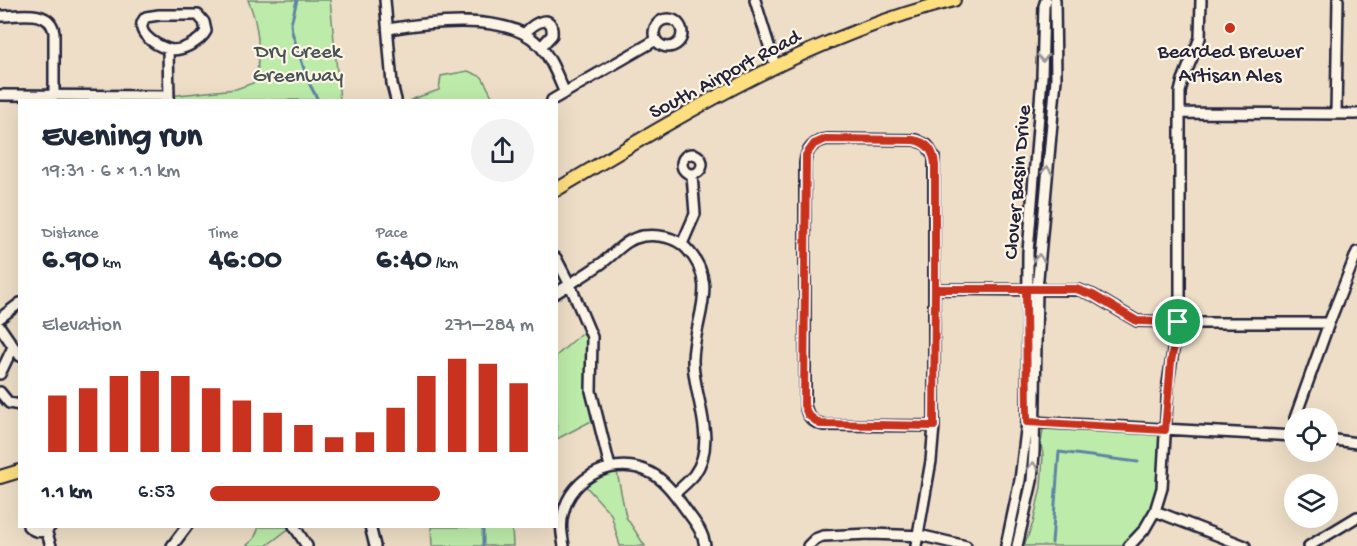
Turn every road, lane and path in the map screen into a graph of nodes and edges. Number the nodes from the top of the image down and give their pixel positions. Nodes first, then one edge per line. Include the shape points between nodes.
1 (385, 0) edge
2 (755, 0) edge
3 (954, 0) edge
4 (1046, 0) edge
5 (1055, 0) edge
6 (1201, 0) edge
7 (1338, 0) edge
8 (0, 16) edge
9 (388, 29) junction
10 (525, 33) junction
11 (656, 40) dead end
12 (541, 47) junction
13 (168, 49) junction
14 (775, 65) junction
15 (566, 93) junction
16 (0, 95) edge
17 (54, 96) junction
18 (169, 98) edge
19 (396, 99) edge
20 (554, 99) edge
21 (1180, 113) junction
22 (1336, 114) junction
23 (1357, 114) edge
24 (692, 175) dead end
25 (558, 189) edge
26 (682, 244) junction
27 (1357, 252) edge
28 (558, 262) edge
29 (570, 285) junction
30 (935, 289) junction
31 (1032, 289) junction
32 (558, 292) edge
33 (18, 304) edge
34 (0, 318) edge
35 (1178, 322) junction
36 (1329, 323) junction
37 (0, 327) edge
38 (16, 352) edge
39 (0, 374) edge
40 (0, 392) edge
41 (18, 405) edge
42 (1299, 408) edge
43 (1031, 422) junction
44 (934, 426) junction
45 (1165, 430) junction
46 (1284, 436) edge
47 (1338, 440) edge
48 (1357, 443) edge
49 (610, 467) junction
50 (18, 472) edge
51 (0, 477) edge
52 (674, 494) junction
53 (1155, 511) junction
54 (1357, 518) edge
55 (31, 528) edge
56 (48, 528) edge
57 (174, 528) edge
58 (185, 528) edge
59 (295, 528) edge
60 (370, 528) edge
61 (179, 535) junction
62 (917, 536) junction
63 (51, 546) edge
64 (172, 546) edge
65 (307, 546) edge
66 (375, 546) edge
67 (564, 546) edge
68 (705, 546) edge
69 (808, 546) edge
70 (916, 546) edge
71 (966, 546) edge
72 (1006, 546) edge
73 (1017, 546) edge
74 (1129, 546) edge
75 (1245, 546) edge
76 (1309, 546) edge

1 - 9 street
2 - 14 street
3 - 14 main road, South Airport Road via 854,32
4 -> 31 street, Clover Basin Drive via 1030,221
31 -> 5 street, Clover Basin Drive via 1056,79
6 - 21 street via 1200,38 1181,85
7 - 22 street
8 - 17 street via 45,17 52,24
9 - 10 street via 419,24 493,23
9 - 19 street
10 - 12 street
10 - 12 street via 538,21 549,23 552,35
11 - 15 street
12 - 15 street
13 - 13 street via 143,33 145,18 201,18 207,28 203,36 178,49
13 - 18 street
14 - 25 main road, South Airport Road
15 - 20 street
16 - 17 street
17 - 18 street
21 - 22 street
21 - 35 street
22 - 23 street
24 - 26 street via 695,216
26 - 29 street via 663,237 636,238
26 - 52 street via 698,261 704,277 693,359 705,447 695,473
27 - 36 street
28 - 29 street
29 - 32 street
29 - 49 street via 592,338 591,391
30 - 31 street
30 - 44 street
30 - 44 street via 935,170 930,150 913,140 816,142 804,163 804,405 810,418 822,425
31 - 35 street via 1079,290 1137,321
31 - 43 street, Clover Basin Drive
33 - 34 street
35 - 36 street
35 - 45 street
36 - 42 street
37 - 38 street
38 - 39 street
40 - 41 street via 9,403
43 - 45 street
43 - 72 street, Clover Basin Drive
73 -> 43 street, Clover Basin Drive via 1032,481
44 - 62 street
45 - 46 street
45 - 53 street via 1162,488
47 - 48 street
49 - 52 street via 646,471
49 - 67 street via 582,482 568,500 562,523
50 - 51 main road
52 - 68 street via 701,531
53 - 74 street
53 - 75 street
54 - 76 street
55 - 56 street
56 - 63 street
57 - 61 street
58 - 61 street
59 - 65 street
60 - 66 street
61 - 64 street
62 - 69 street via 831,535 817,538
62 - 70 street
62 - 71 street

